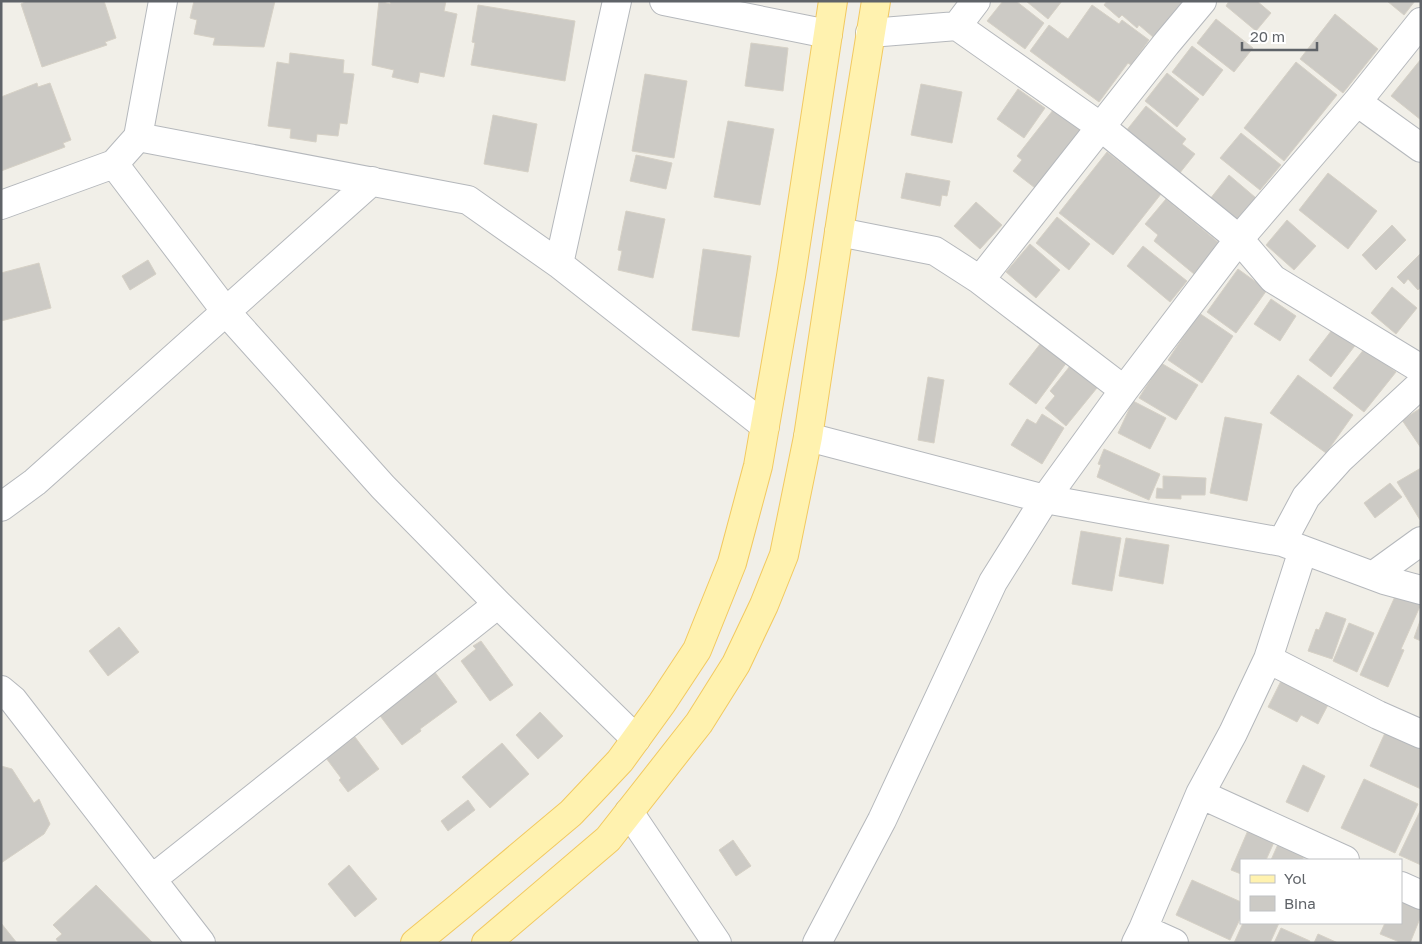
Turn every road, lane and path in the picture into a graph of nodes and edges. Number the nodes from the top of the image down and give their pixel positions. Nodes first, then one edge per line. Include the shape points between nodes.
1 (162, 1) edge
2 (617, 1) edge
3 (664, 1) edge
4 (833, 1) edge
5 (876, 1) edge
6 (976, 1) edge
7 (1202, 1) edge
8 (1421, 22) edge
9 (957, 26) junction
10 (870, 33) junction
11 (828, 34) junction
12 (1357, 102) junction
13 (1101, 128) junction
14 (138, 137) junction
15 (1421, 148) edge
16 (114, 164) junction
17 (372, 182) junction
18 (1, 205) edge
19 (839, 232) junction
20 (1239, 240) junction
21 (559, 264) junction
22 (980, 280) junction
23 (227, 313) junction
24 (1421, 369) edge
25 (1421, 384) edge
26 (1124, 390) junction
27 (765, 426) junction
28 (808, 436) junction
29 (1044, 499) junction
30 (1, 507) edge
31 (1421, 541) edge
32 (1292, 546) junction
33 (1374, 575) junction
34 (1421, 590) edge
35 (498, 604) junction
36 (1268, 659) junction
37 (5, 701) edge
38 (1421, 734) edge
39 (636, 739) junction
40 (1200, 794) junction
41 (629, 812) junction
42 (1343, 859) edge
43 (152, 879) junction
44 (1402, 886) edge
45 (1421, 895) edge
46 (1140, 936) edge
47 (500, 937) edge
48 (201, 943) edge
49 (415, 943) edge
50 (717, 943) edge
51 (817, 943) edge
52 (1174, 943) edge

1 - 14 street
2 - 21 street
3 - 11 street
4 - 11 main road
5 - 10 main road
6 - 9 street
7 - 13 street
8 - 12 street
9 - 10 street
9 - 13 street
10 - 19 main road
11 - 27 main road
12 - 15 street
12 - 20 street
13 - 20 street
13 - 22 street
14 - 16 street
14 - 17 street
16 - 18 street
16 - 23 street
17 - 21 street via 468,200
17 - 23 street
19 - 22 street via 935,251
19 - 28 main road
20 - 24 street via 1273,278
20 - 26 street
21 - 27 street
22 - 26 street
23 - 30 street via 35,482
23 - 35 street via 383,487
25 - 32 street via 1340,459 1306,497
26 - 29 street
27 - 39 main road via 758,466 732,563 697,650
28 - 29 street
28 - 41 main road via 784,554 736,664 700,723
29 - 32 street
29 - 51 street via 993,582 882,820
31 - 33 street
32 - 33 street
32 - 36 street
33 - 34 street
35 - 39 street
35 - 43 street
36 - 38 street
36 - 40 street
37 - 43 street
39 - 49 main road via 571,813
40 - 42 street
40 - 46 street
41 - 47 main road via 608,839
41 - 50 street
43 - 48 street
44 - 45 street
46 - 52 street

